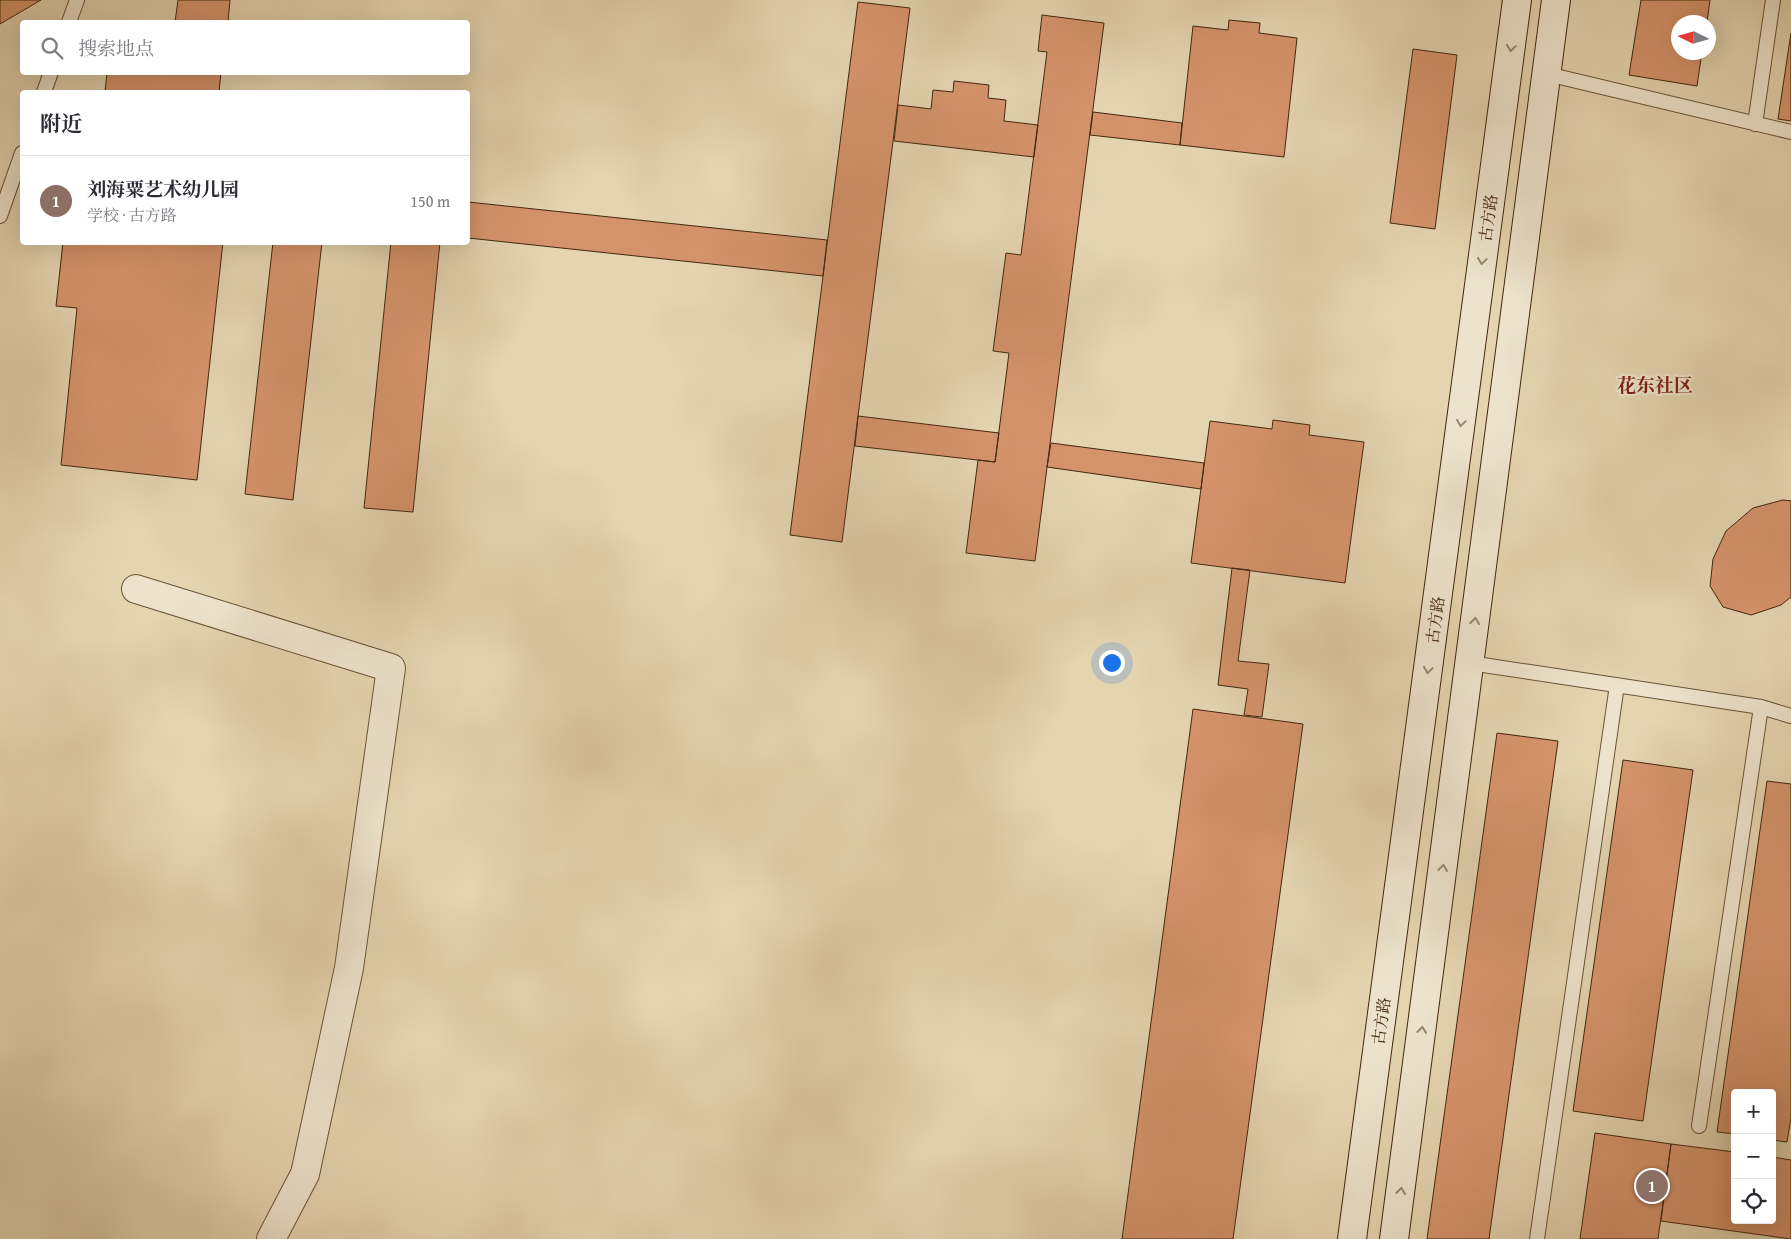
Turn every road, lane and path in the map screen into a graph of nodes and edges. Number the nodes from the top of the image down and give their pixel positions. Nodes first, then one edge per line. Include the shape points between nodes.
1 (76, 0) edge
2 (1517, 0) edge
3 (1556, 0) edge
4 (1773, 0) edge
5 (70, 20) edge
6 (1547, 74) junction
7 (50, 75) edge
8 (45, 90) edge
9 (1755, 124) junction
10 (1791, 132) edge
11 (20, 158) edge
12 (0, 216) edge
13 (136, 589) dead end
14 (1470, 662) junction
15 (1617, 685) junction
16 (1761, 707) junction
17 (1791, 716) edge
18 (1699, 1126) dead end
19 (271, 1239) edge
20 (1352, 1239) edge
21 (1394, 1239) edge
22 (1537, 1239) edge

1 - 5 lane
2 -> 20 street, 古方路
3 - 6 street
4 - 9 lane
6 - 9 lane
14 -> 6 street
7 - 8 lane
9 - 10 lane
11 - 12 lane
13 - 19 street via 391,668 347,977 305,1174
14 - 15 lane
21 -> 14 street
15 - 16 lane
15 - 22 lane
16 - 17 lane
16 - 18 lane

